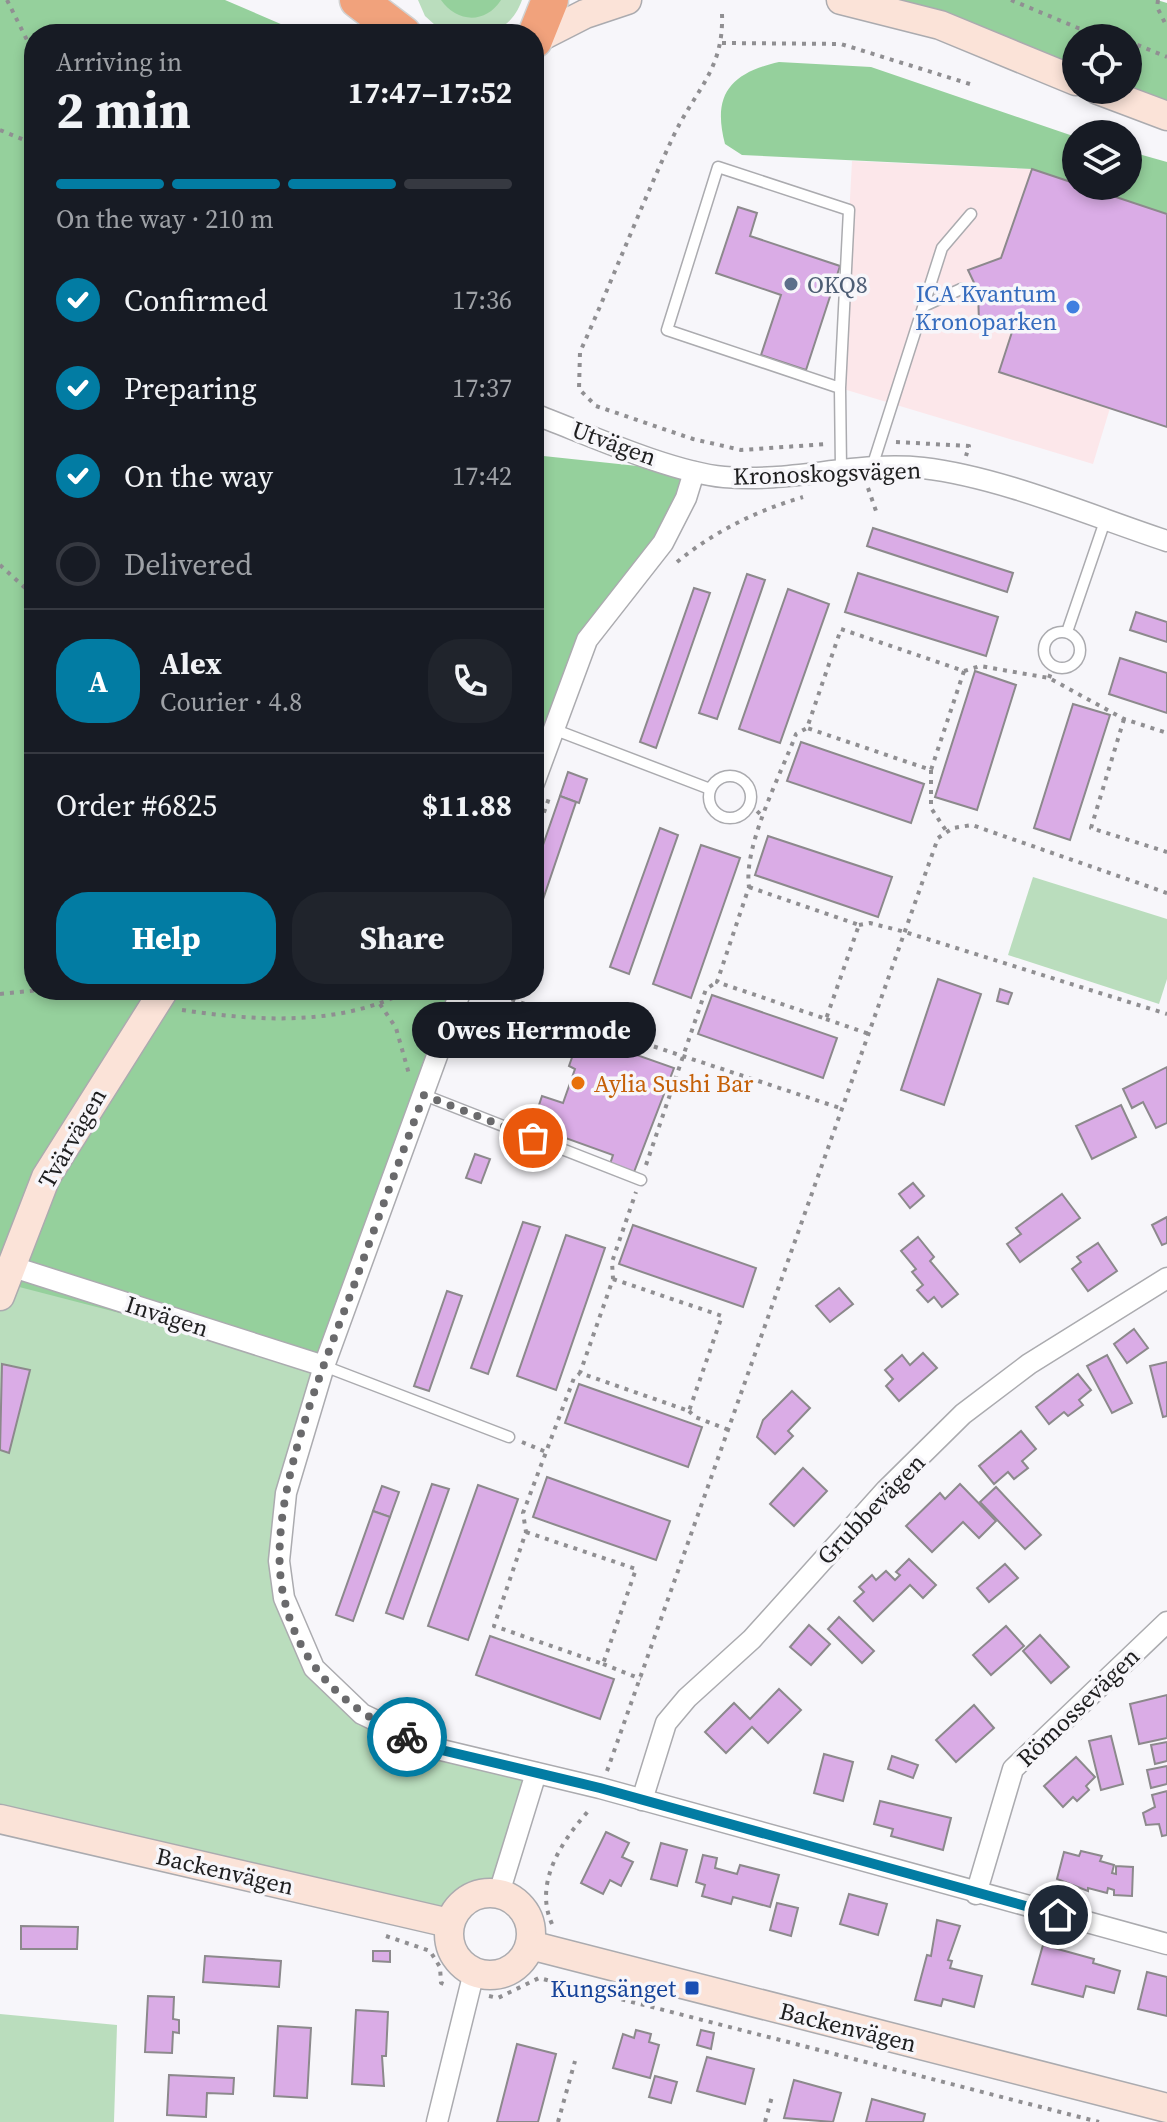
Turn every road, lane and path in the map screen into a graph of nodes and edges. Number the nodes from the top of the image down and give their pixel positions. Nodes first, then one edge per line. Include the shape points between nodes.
1 (7, 0) edge
2 (358, 0) edge
3 (390, 0) edge
4 (550, 0) edge
5 (627, 0) edge
6 (841, 0) edge
7 (1011, 0) edge
8 (1158, 0) edge
9 (722, 14) dead end
10 (391, 24) edge
11 (401, 24) edge
12 (540, 24) edge
13 (1068, 24) edge
14 (1167, 27) edge
15 (24, 34) edge
16 (544, 35) edge
17 (722, 43) junction
18 (1142, 47) edge
19 (1167, 57) edge
20 (1062, 75) edge
21 (970, 84) dead end
22 (1135, 104) edge
23 (1167, 116) edge
24 (0, 130) edge
25 (24, 140) edge
26 (971, 214) dead end
27 (961, 289) dead end
28 (924, 306) junction
29 (840, 388) junction
30 (544, 418) edge
31 (887, 442) dead end
32 (840, 443) junction
33 (969, 446) dead end
34 (872, 467) junction
35 (841, 469) junction
36 (694, 472) junction
37 (868, 488) junction
38 (880, 488) dead end
39 (855, 490) dead end
40 (816, 495) dead end
41 (876, 511) dead end
42 (1105, 521) junction
43 (1167, 541) edge
44 (0, 565) edge
45 (668, 571) dead end
46 (24, 587) edge
47 (1067, 632) junction
48 (1053, 667) junction
49 (964, 671) junction
50 (1049, 678) junction
51 (1124, 719) junction
52 (807, 728) junction
53 (553, 729) junction
54 (1167, 733) edge
55 (931, 770) junction
56 (544, 778) edge
57 (710, 789) junction
58 (750, 804) junction
59 (764, 818) junction
60 (947, 832) junction
61 (1167, 852) edge
62 (749, 887) junction
63 (1167, 893) edge
64 (859, 925) junction
65 (905, 932) junction
66 (717, 982) junction
67 (24, 992) edge
68 (0, 994) edge
69 (173, 1000) edge
70 (389, 1000) edge
71 (457, 1000) edge
72 (513, 1000) edge
73 (380, 1004) junction
74 (1167, 1014) edge
75 (826, 1019) junction
76 (869, 1034) junction
77 (684, 1056) junction
78 (424, 1095) junction
79 (843, 1109) junction
80 (641, 1180) junction
81 (10, 1266) junction
82 (1167, 1278) edge
83 (613, 1279) junction
84 (0, 1296) edge
85 (324, 1366) junction
86 (580, 1373) junction
87 (689, 1411) junction
88 (729, 1430) junction
89 (509, 1437) joint
90 (546, 1452) junction
91 (526, 1532) junction
92 (1167, 1622) edge
93 (603, 1664) junction
94 (641, 1679) junction
95 (536, 1773) junction
96 (600, 1788) junction
97 (642, 1800) junction
98 (0, 1819) edge
99 (499, 1893) junction
100 (976, 1894) junction
101 (449, 1923) junction
102 (1167, 1944) edge
103 (538, 1947) junction
104 (539, 1978) junction
105 (472, 1982) junction
106 (575, 2061) dead end
107 (773, 2093) dead end
108 (1167, 2108) edge
109 (437, 2122) edge
110 (558, 2122) edge
111 (765, 2122) edge
112 (1099, 2122) edge

1 - 15 path
2 - 10 highway
3 - 11 highway
4 - 12 highway
5 - 16 street
6 - 20 street via 940,25
7 - 13 path
8 - 14 path
9 - 17 path
17 - 21 path via 841,44
17 - 32 path via 713,71 675,133 580,352 579,389 596,406 653,428 741,450
18 - 19 path
22 - 23 street
24 - 25 path
26 - 28 lane via 942,248
27 - 28 lane
28 - 34 lane
29 - 29 lane via 849,210 718,167 667,330
29 - 32 lane
30 - 36 street, Utvägen
31 - 33 path
32 - 35 lane
34 - 35 street, Kronoskogsvägen
34 - 42 street, Kronoskogsvägen via 961,474
35 - 36 street, Kronoskogsvägen via 795,478
36 - 53 street via 663,543 587,640
37 - 38 path
37 - 39 path
37 - 41 path
40 - 45 path via 759,511 716,533
42 - 43 street, Kronoskogsvägen
42 - 47 lane
44 - 46 path
47 - 48 lane via 1053,634 1044,646
47 - 48 lane via 1080,646 1078,659 1066,669
48 - 50 path
49 - 50 path via 980,666
49 - 52 path via 841,629
49 - 55 path
50 - 51 path
51 - 54 path
51 - 61 path via 1091,828
52 - 55 path
52 - 59 path via 796,734
53 - 56 street
53 - 57 lane
55 - 60 path via 931,808
57 - 58 lane via 719,779 733,776 746,784
57 - 58 lane via 710,803 723,817 742,814
58 - 59 path
59 - 62 path via 747,871
60 - 63 path via 972,825
60 - 65 path via 938,838
62 - 64 path
62 - 66 path
64 - 65 path
64 - 75 path
65 - 74 path
65 - 76 path
66 - 75 path
66 - 77 path via 706,989
67 - 68 path
69 - 73 path via 270,1020
69 - 81 street, Tvärvägen via 46,1177
70 - 73 path
71 - 78 street
72 - 77 path
73 - 78 path via 396,1028 408,1073
75 - 76 path
76 - 79 path
77 - 79 path
77 - 80 path
78 - 80 lane
78 - 85 street
79 - 88 path
80 - 83 path via 612,1262
81 - 84 street, Tvärvägen
81 - 85 street, Invägen
82 - 97 street, Grubbevägen via 1029,1364 963,1414 886,1490 752,1639 666,1723
83 - 86 path
83 - 87 path via 722,1316
85 - 89 lane
85 - 95 street via 286,1493 281,1531 284,1598 303,1650 330,1688 379,1724 433,1748
86 - 87 path
86 - 90 path
87 - 88 path
88 - 94 path
89 - 90 path
90 - 91 path via 523,1513
91 - 93 path via 494,1626
91 - 93 path via 636,1569
92 - 100 street, Römossevägen via 1013,1769
93 - 94 path
94 - 96 path
95 - 96 street
95 - 99 street
96 - 97 street
96 - 103 path via 548,1874 543,1896 553,1926
97 - 100 street
98 - 101 street, Backenvägen
99 - 101 street via 465,1900
99 - 103 street via 526,1912
100 - 102 street
101 - 105 street via 453,1953
103 - 104 path
103 - 105 street via 508,1971
103 - 108 street, Backenvägen
104 - 105 path via 498,1998
104 - 112 path
105 - 109 street
106 - 110 path
107 - 111 path

